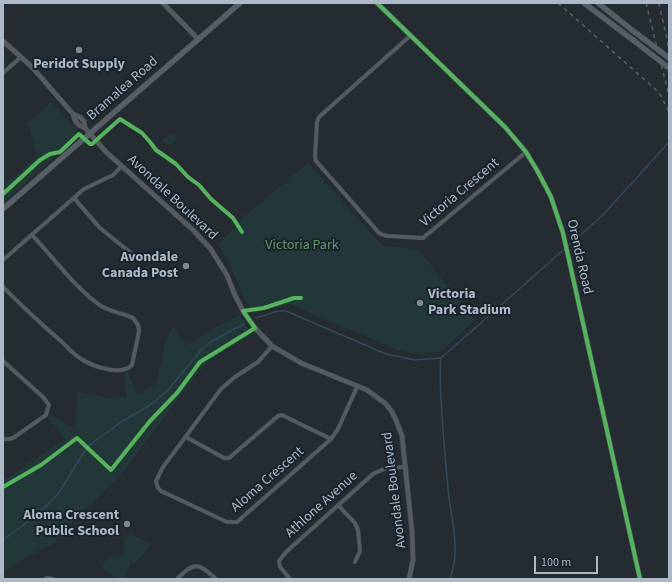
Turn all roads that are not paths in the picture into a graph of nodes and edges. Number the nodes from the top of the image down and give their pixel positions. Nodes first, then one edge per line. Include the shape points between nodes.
1 (163, 3) edge
2 (240, 3) edge
3 (378, 3) edge
4 (584, 3) edge
5 (598, 3) edge
6 (410, 36) junction
7 (198, 38) junction
8 (3, 41) edge
9 (21, 57) junction
10 (669, 58) edge
11 (669, 68) edge
12 (3, 73) edge
13 (90, 134) junction
14 (526, 152) junction
15 (122, 166) junction
16 (74, 198) junction
17 (3, 209) edge
18 (32, 235) junction
19 (137, 258) dead end
20 (3, 260) edge
21 (3, 287) edge
22 (272, 346) junction
23 (3, 361) edge
24 (357, 387) junction
25 (186, 437) junction
26 (3, 439) edge
27 (331, 439) junction
28 (405, 467) junction
29 (338, 505) junction
30 (355, 562) dead end
31 (45, 579) edge
32 (53, 579) edge
33 (177, 579) edge
34 (216, 579) edge
35 (290, 579) edge
36 (409, 579) edge
37 (640, 579) edge

1 - 7 street
2 - 7 main road, Bramalea Road
3 - 6 street, Orenda Road
4 - 11 main road, bridge
5 - 10 main road, bridge
6 - 14 street, Orenda Road via 505,127
6 - 14 street, Victoria Crescent via 317,122 316,161 379,233 383,236 423,238
7 - 13 main road, Bramalea Road
8 - 9 street
9 - 12 street
9 - 13 street, Avondale Boulevard via 73,114 78,126 85,128
13 - 15 street, Avondale Boulevard
13 - 17 main road, Bramalea Road
14 - 37 street, Orenda Road via 551,197 565,241
15 - 16 street via 113,175 84,189
15 - 22 street, Avondale Boulevard via 210,248 227,275 243,311
16 - 18 street
16 - 19 street via 100,228
18 - 20 street
18 - 21 street via 93,300 102,307 136,320 139,331 132,365 125,370 117,371 83,360 30,315
22 - 24 street, Avondale Boulevard
22 - 25 street, Aloma Crescent via 258,362 221,389
23 - 26 street via 49,405 45,417 13,438
24 - 27 street, Aloma Crescent
24 - 28 street, Avondale Boulevard via 367,390 386,404 392,412 402,436
25 - 27 street via 207,450 229,458 278,416 282,416
25 - 27 street, Aloma Crescent via 157,477 158,488 228,522 237,522
28 - 29 street, Athlone Avenue via 380,470
28 - 36 street, Avondale Boulevard via 413,546
29 - 30 street via 355,523 358,530 360,551
29 - 35 street, Athlone Avenue via 281,557 279,565
31 - 32 street
33 - 34 street via 194,566 204,568

